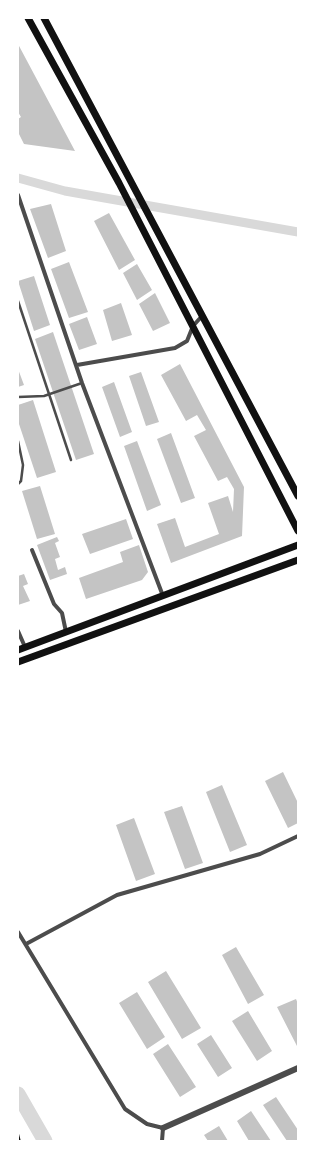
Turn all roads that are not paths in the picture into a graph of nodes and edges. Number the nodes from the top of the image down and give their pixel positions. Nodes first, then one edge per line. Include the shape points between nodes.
1 (28, 18) edge
2 (44, 18) edge
3 (18, 195) edge
4 (18, 300) edge
5 (202, 316) junction
6 (193, 326) junction
7 (76, 365) junction
8 (82, 383) junction
9 (49, 394) junction
10 (18, 397) edge
11 (18, 441) edge
12 (71, 460) dead end
13 (18, 484) edge
14 (298, 496) edge
15 (298, 530) edge
16 (298, 545) edge
17 (32, 550) dead end
18 (298, 560) edge
19 (162, 596) junction
20 (18, 631) edge
21 (66, 632) junction
22 (21, 648) edge
23 (18, 662) edge
24 (298, 836) edge
25 (18, 932) edge
26 (26, 944) junction
27 (298, 1068) edge
28 (163, 1128) junction
29 (162, 1141) edge

1 - 6 main road via 119,183
2 - 5 main road
3 - 7 street
4 - 9 lane
5 - 6 street
5 - 14 main road
6 - 7 street via 187,341 175,348
6 - 15 main road
7 - 8 street
8 - 9 lane
8 - 19 street
9 - 10 lane
9 - 12 lane
11 - 13 lane via 23,465 21,481
16 - 19 main road
17 - 21 street via 54,604 62,613
18 - 23 main road
19 - 21 main road
20 - 22 street
21 - 22 main road
24 - 26 street via 260,854 117,895
25 - 26 street
26 - 28 street via 125,1109 147,1124
27 - 28 street
28 - 29 street

